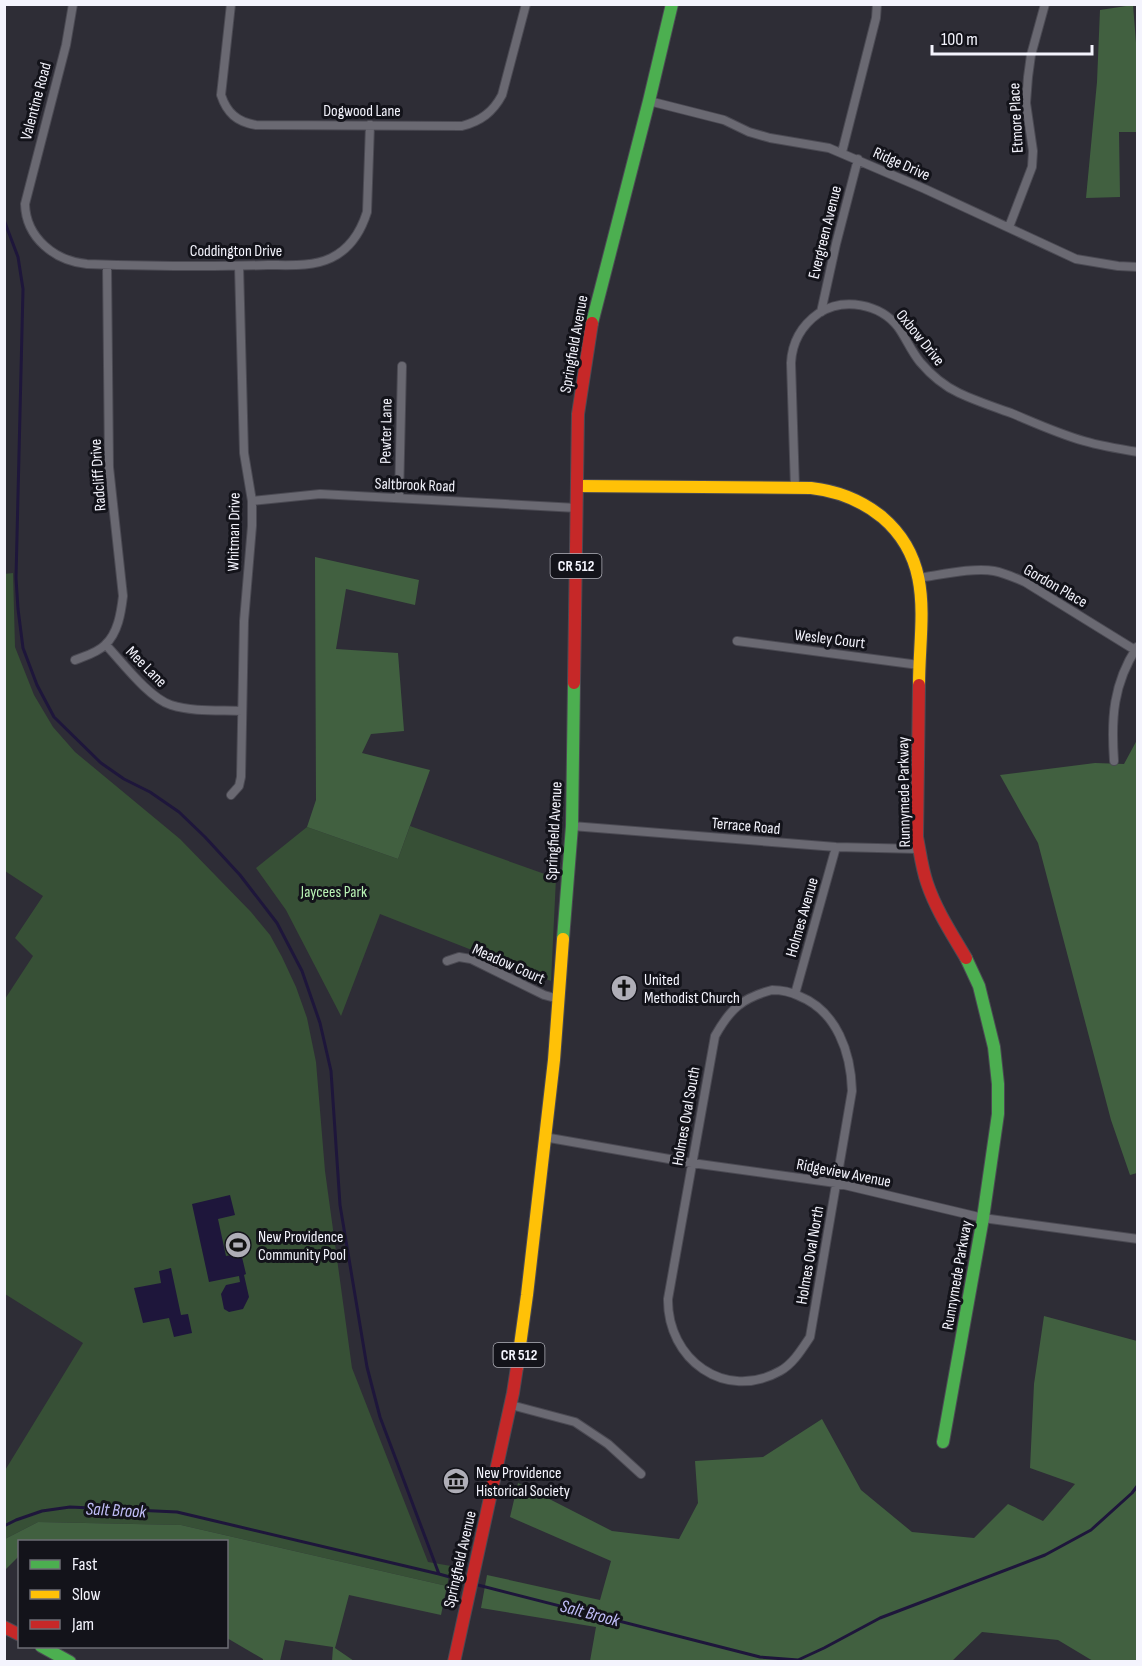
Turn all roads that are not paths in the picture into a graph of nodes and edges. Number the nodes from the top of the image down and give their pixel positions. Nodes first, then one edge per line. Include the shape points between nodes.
1 (74, 4) edge
2 (231, 4) edge
3 (526, 4) edge
4 (672, 4) edge
5 (877, 4) edge
6 (1045, 4) edge
7 (649, 101) junction
8 (370, 125) junction
9 (842, 152) junction
10 (858, 159) junction
11 (25, 204) joint
12 (1009, 227) junction
13 (107, 265) junction
14 (239, 266) junction
15 (1137, 267) edge
16 (821, 312) junction
17 (402, 366) dead end
18 (1137, 452) edge
19 (577, 486) junction
20 (795, 488) junction
21 (399, 498) junction
22 (252, 501) junction
23 (577, 507) junction
24 (919, 578) junction
25 (737, 641) dead end
26 (106, 645) junction
27 (1136, 648) edge
28 (75, 660) dead end
29 (919, 665) junction
30 (242, 711) junction
31 (1114, 761) dead end
32 (231, 795) dead end
33 (572, 826) junction
34 (836, 848) junction
35 (919, 849) junction
36 (447, 961) dead end
37 (795, 994) junction
38 (559, 999) junction
39 (544, 1137) junction
40 (692, 1163) junction
41 (836, 1184) junction
42 (983, 1218) junction
43 (1137, 1239) edge
44 (668, 1299) joint
45 (511, 1406) junction
46 (943, 1442) dead end
47 (641, 1473) dead end
48 (4, 1627) edge
49 (18, 1634) edge
50 (43, 1648) edge
51 (69, 1662) edge
52 (454, 1662) edge

1 - 11 street, Valentine Road
2 - 8 street, Dogwood Lane via 221,95 230,114 256,125
3 - 8 street, Dogwood Lane via 502,95 482,119 462,126
4 - 7 main road, Springfield Avenue / CR 512
5 - 9 street
6 - 12 street, Etmore Place via 1028,77 1026,103 1032,167
7 - 9 street, Ridge Drive via 723,120 770,138
7 - 19 main road, Springfield Avenue / CR 512 via 589,336 578,414
8 - 14 street, Coddington Drive via 367,212 347,247 314,264
9 - 10 street, Ridge Drive
10 - 12 street, Ridge Drive
10 - 16 street, Evergreen Avenue
11 - 13 street, Coddington Drive via 32,230 51,252 69,261
12 - 15 street, Ridge Drive via 1076,259
13 - 14 street, Coddington Drive
13 - 26 street, Radcliff Drive via 109,467 123,596 117,624
14 - 22 street, Whitman Drive via 244,453
16 - 18 street, Oxbow Drive via 852,304 876,310 896,325 928,370 959,393 1084,441
16 - 20 street, Oxbow Drive via 799,333 791,357
17 - 21 street, Pewter Lane
19 - 20 main road, Runnymede Parkway
19 - 23 main road, Springfield Avenue / CR 512
20 - 24 main road, Runnymede Parkway via 838,492 866,505 900,537
21 - 22 street, Saltbrook Road via 320,494
21 - 23 street, Saltbrook Road
22 - 30 street, Whitman Drive
23 - 33 main road, Springfield Avenue / CR 512
24 - 27 street, Gordon Place via 978,570 1007,574
24 - 29 main road, Runnymede Parkway
25 - 29 street, Wesley Court
26 - 28 street
26 - 30 street, Mee Lane via 147,689 170,705
27 - 31 street via 1115,701
29 - 35 main road, Runnymede Parkway
30 - 32 street, Whitman Drive via 241,777
33 - 34 street, Terrace Road
33 - 38 main road, Springfield Avenue / CR 512
34 - 35 street, Terrace Road
34 - 37 street, Holmes Avenue
35 - 42 main road, Runnymede Parkway via 927,883 979,986 994,1047 998,1114
36 - 38 street, Meadow Court via 471,959
37 - 40 street, Holmes Oval South via 779,990 758,994 728,1014 721,1025 712,1052
37 - 41 street, Holmes Oval North via 827,1014 842,1040 850,1067 852,1091
38 - 39 main road, Springfield Avenue / CR 512
39 - 40 street, Ridgeview Avenue
39 - 45 main road, Springfield Avenue / CR 512
40 - 41 street, Ridgeview Avenue
40 - 44 street, Holmes Oval South
41 - 42 street, Ridgeview Avenue
41 - 44 street, Holmes Oval North via 810,1337 780,1371 743,1381 709,1373 687,1356 678,1343 668,1314
42 - 43 street, Ridgeview Avenue
42 - 46 main road, Runnymede Parkway
45 - 47 street via 575,1422
45 - 52 main road, Springfield Avenue / CR 512
48 - 49 main road
50 - 51 main road

